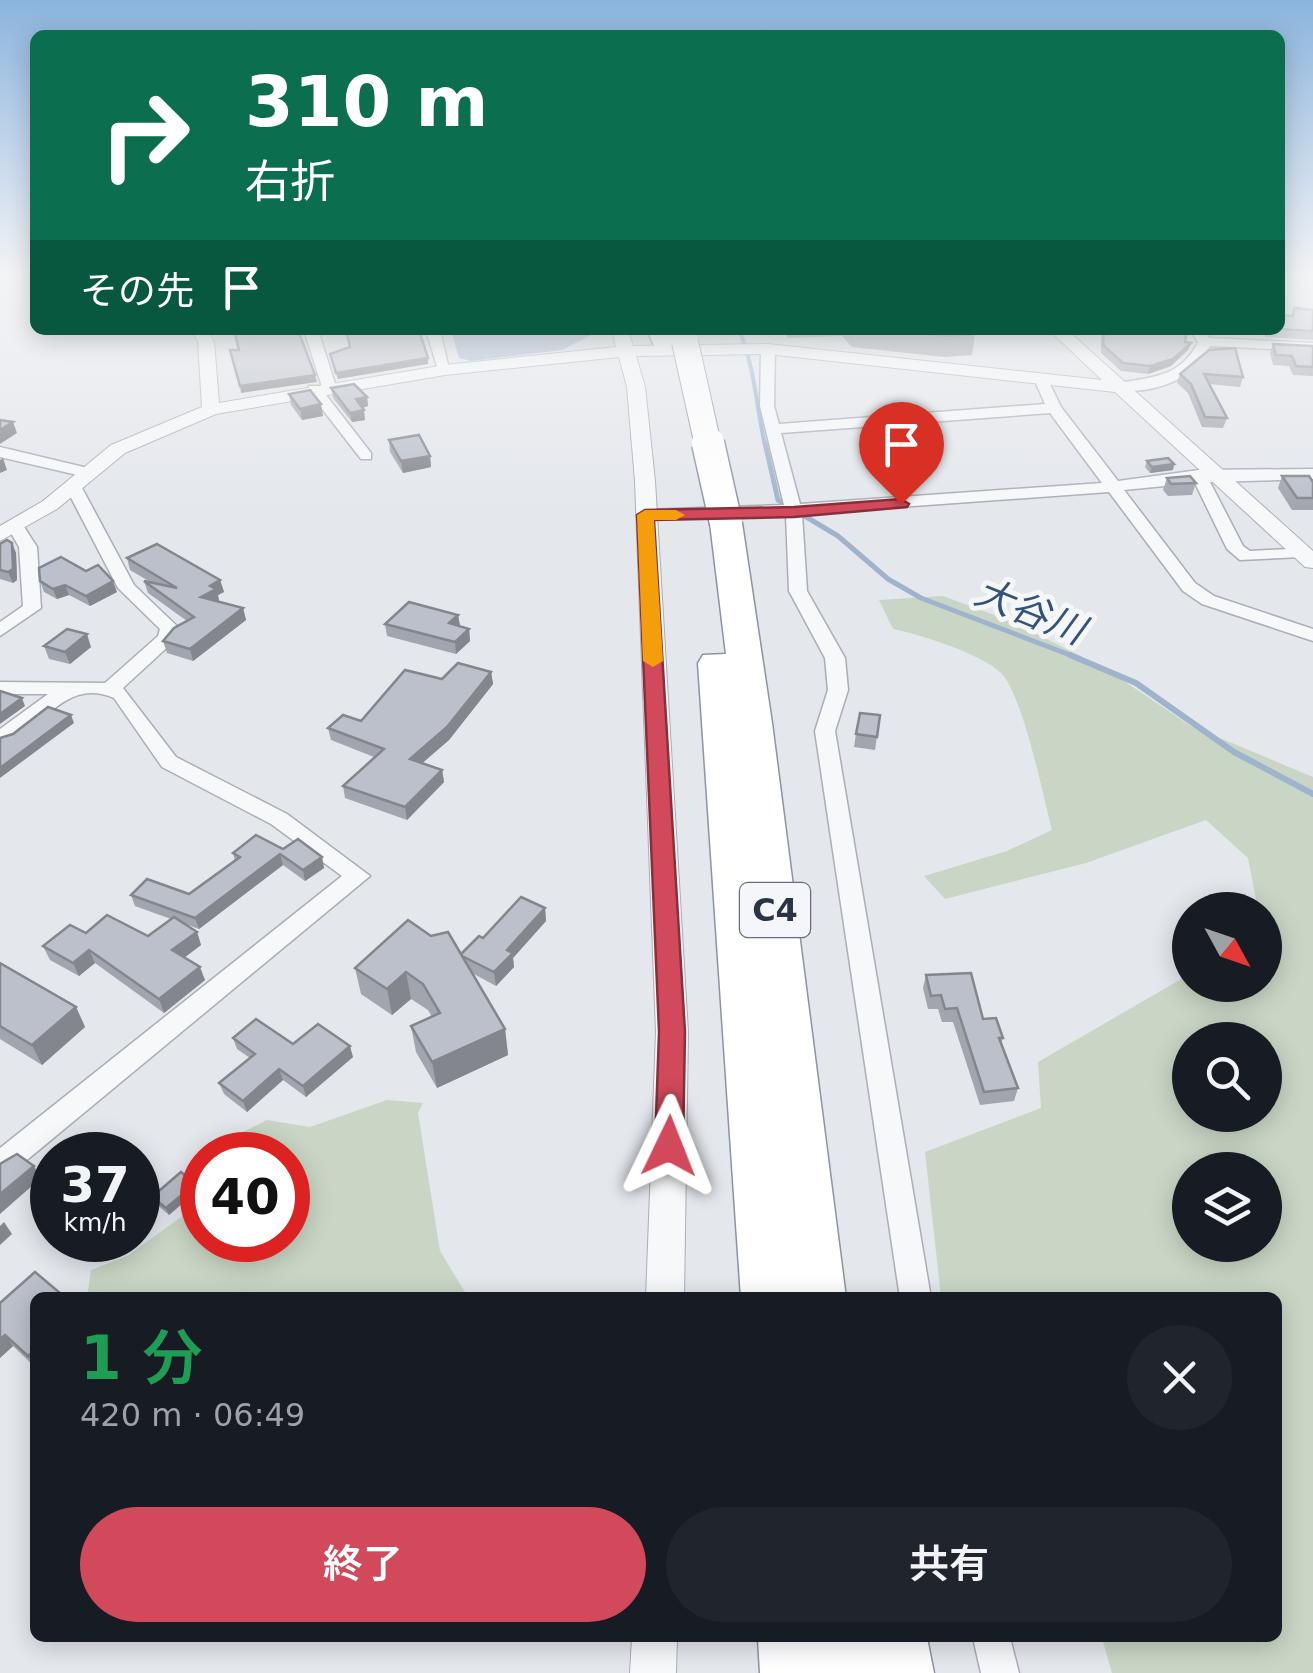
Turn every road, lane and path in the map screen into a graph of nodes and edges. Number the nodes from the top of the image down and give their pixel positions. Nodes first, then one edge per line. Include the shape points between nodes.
1 (207, 352) edge
2 (315, 352) edge
3 (440, 352) edge
4 (551, 352) edge
5 (626, 352) edge
6 (675, 352) edge
7 (764, 352) edge
8 (849, 352) edge
9 (1081, 352) edge
10 (1200, 352) edge
11 (445, 370) junction
12 (1041, 379) junction
13 (1118, 387) junction
14 (321, 388) junction
15 (1054, 408) junction
16 (211, 410) junction
17 (773, 429) junction
18 (0, 452) edge
19 (366, 456) dead end
20 (86, 472) junction
21 (1207, 474) junction
22 (1313, 474) edge
23 (1116, 487) junction
24 (74, 488) junction
25 (794, 512) junction
26 (645, 515) junction
27 (8, 531) edge
28 (1308, 557) edge
29 (0, 630) edge
30 (1313, 635) edge
31 (0, 688) edge
32 (110, 689) junction
33 (65, 691) junction
34 (0, 739) edge
35 (778, 1114) junction
36 (0, 1165) edge
37 (664, 1292) edge
38 (761, 1292) edge
39 (770, 1292) edge
40 (816, 1292) edge
41 (829, 1292) edge
42 (915, 1292) edge
43 (654, 1642) edge
44 (766, 1642) edge
45 (793, 1642) edge
46 (851, 1642) edge
47 (893, 1642) edge
48 (993, 1642) edge
49 (654, 1673) edge
50 (766, 1673) edge
51 (796, 1673) edge
52 (855, 1673) edge
53 (898, 1673) edge
54 (1000, 1673) edge

1 - 16 street
2 - 14 street
3 - 11 street
4 - 11 street
5 - 26 street via 636,387
6 - 35 highway, C4 via 712,524
7 - 17 street
8 - 12 street
9 - 13 street
10 - 13 street via 1166,382
11 - 14 street
12 - 13 street
12 - 15 street
13 - 21 street
14 - 16 street
14 - 19 street
15 - 17 street
15 - 23 street
16 - 20 street via 118,449
17 - 25 street
18 - 20 street
20 - 24 street
21 - 22 street
21 - 23 street
21 - 28 street
21 - 28 street via 1236,549 1246,556
23 - 25 street
23 - 30 street via 1189,587 1208,600
24 - 27 street
24 - 32 street via 127,588 170,628
25 - 26 street
25 - 42 street via 798,591 834,658 838,690 825,731
26 - 37 street via 672,1032
27 - 29 street via 28,546 32,608
31 - 33 street
32 - 33 street
32 - 36 street via 121,694 169,762 279,819 358,876
33 - 34 street
35 - 38 highway
35 - 39 highway, C4
35 - 40 highway, C4
35 - 41 highway
43 - 49 street
44 - 50 highway
45 - 51 highway
46 - 52 highway
47 - 53 highway
48 - 54 street

